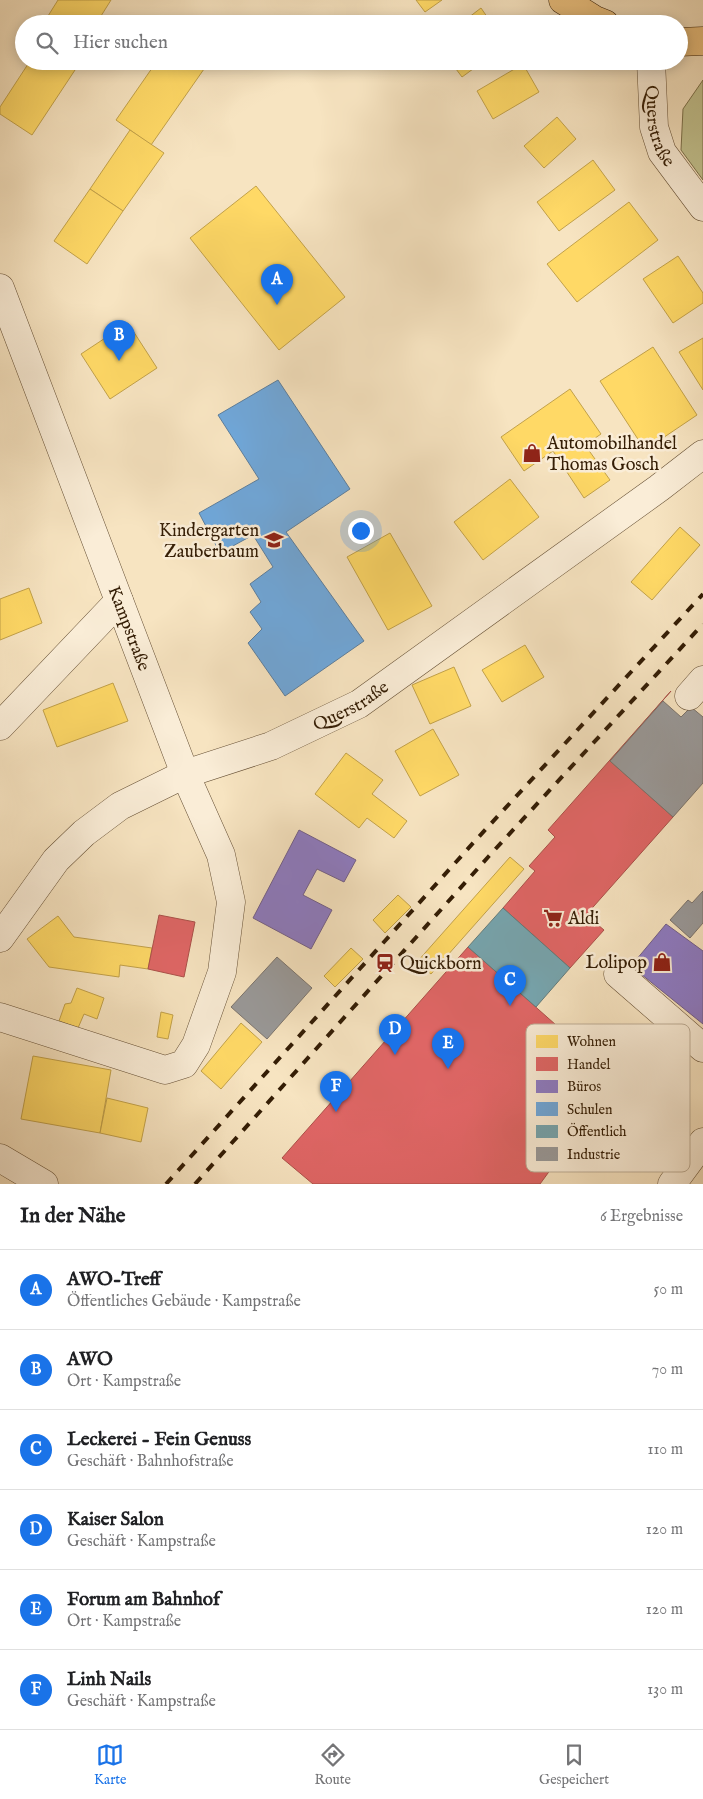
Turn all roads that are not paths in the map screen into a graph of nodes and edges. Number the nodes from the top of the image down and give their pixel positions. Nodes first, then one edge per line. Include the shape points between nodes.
1 (563, 0) edge
2 (587, 15) edge
3 (703, 41) edge
4 (688, 42) edge
5 (651, 70) edge
6 (703, 207) edge
7 (0, 288) edge
8 (703, 454) edge
9 (119, 601) junction
10 (0, 726) edge
11 (185, 774) junction
12 (0, 938) edge
13 (618, 974) dead end
14 (0, 1017) edge
15 (675, 1024) edge
16 (690, 1037) edge
17 (703, 1048) edge
18 (703, 1142) edge
19 (0, 1158) edge
20 (690, 1160) edge
21 (681, 1172) edge
22 (44, 1184) edge
23 (672, 1184) edge

1 - 2 main road
3 - 4 main road
5 - 6 street, Querstraße via 654,127 662,152
7 - 9 street, Kampstraße
8 - 11 street, Querstraße via 359,704 271,746
9 - 10 street
9 - 11 street, Kampstraße
11 - 12 street, Querstraße via 120,806 84,833 56,860
11 - 14 street, Kampstraße via 221,854 230,902 222,972 196,1045 184,1064 165,1070
13 - 15 street
16 - 17 street
18 - 20 street
19 - 22 street
21 - 23 street

